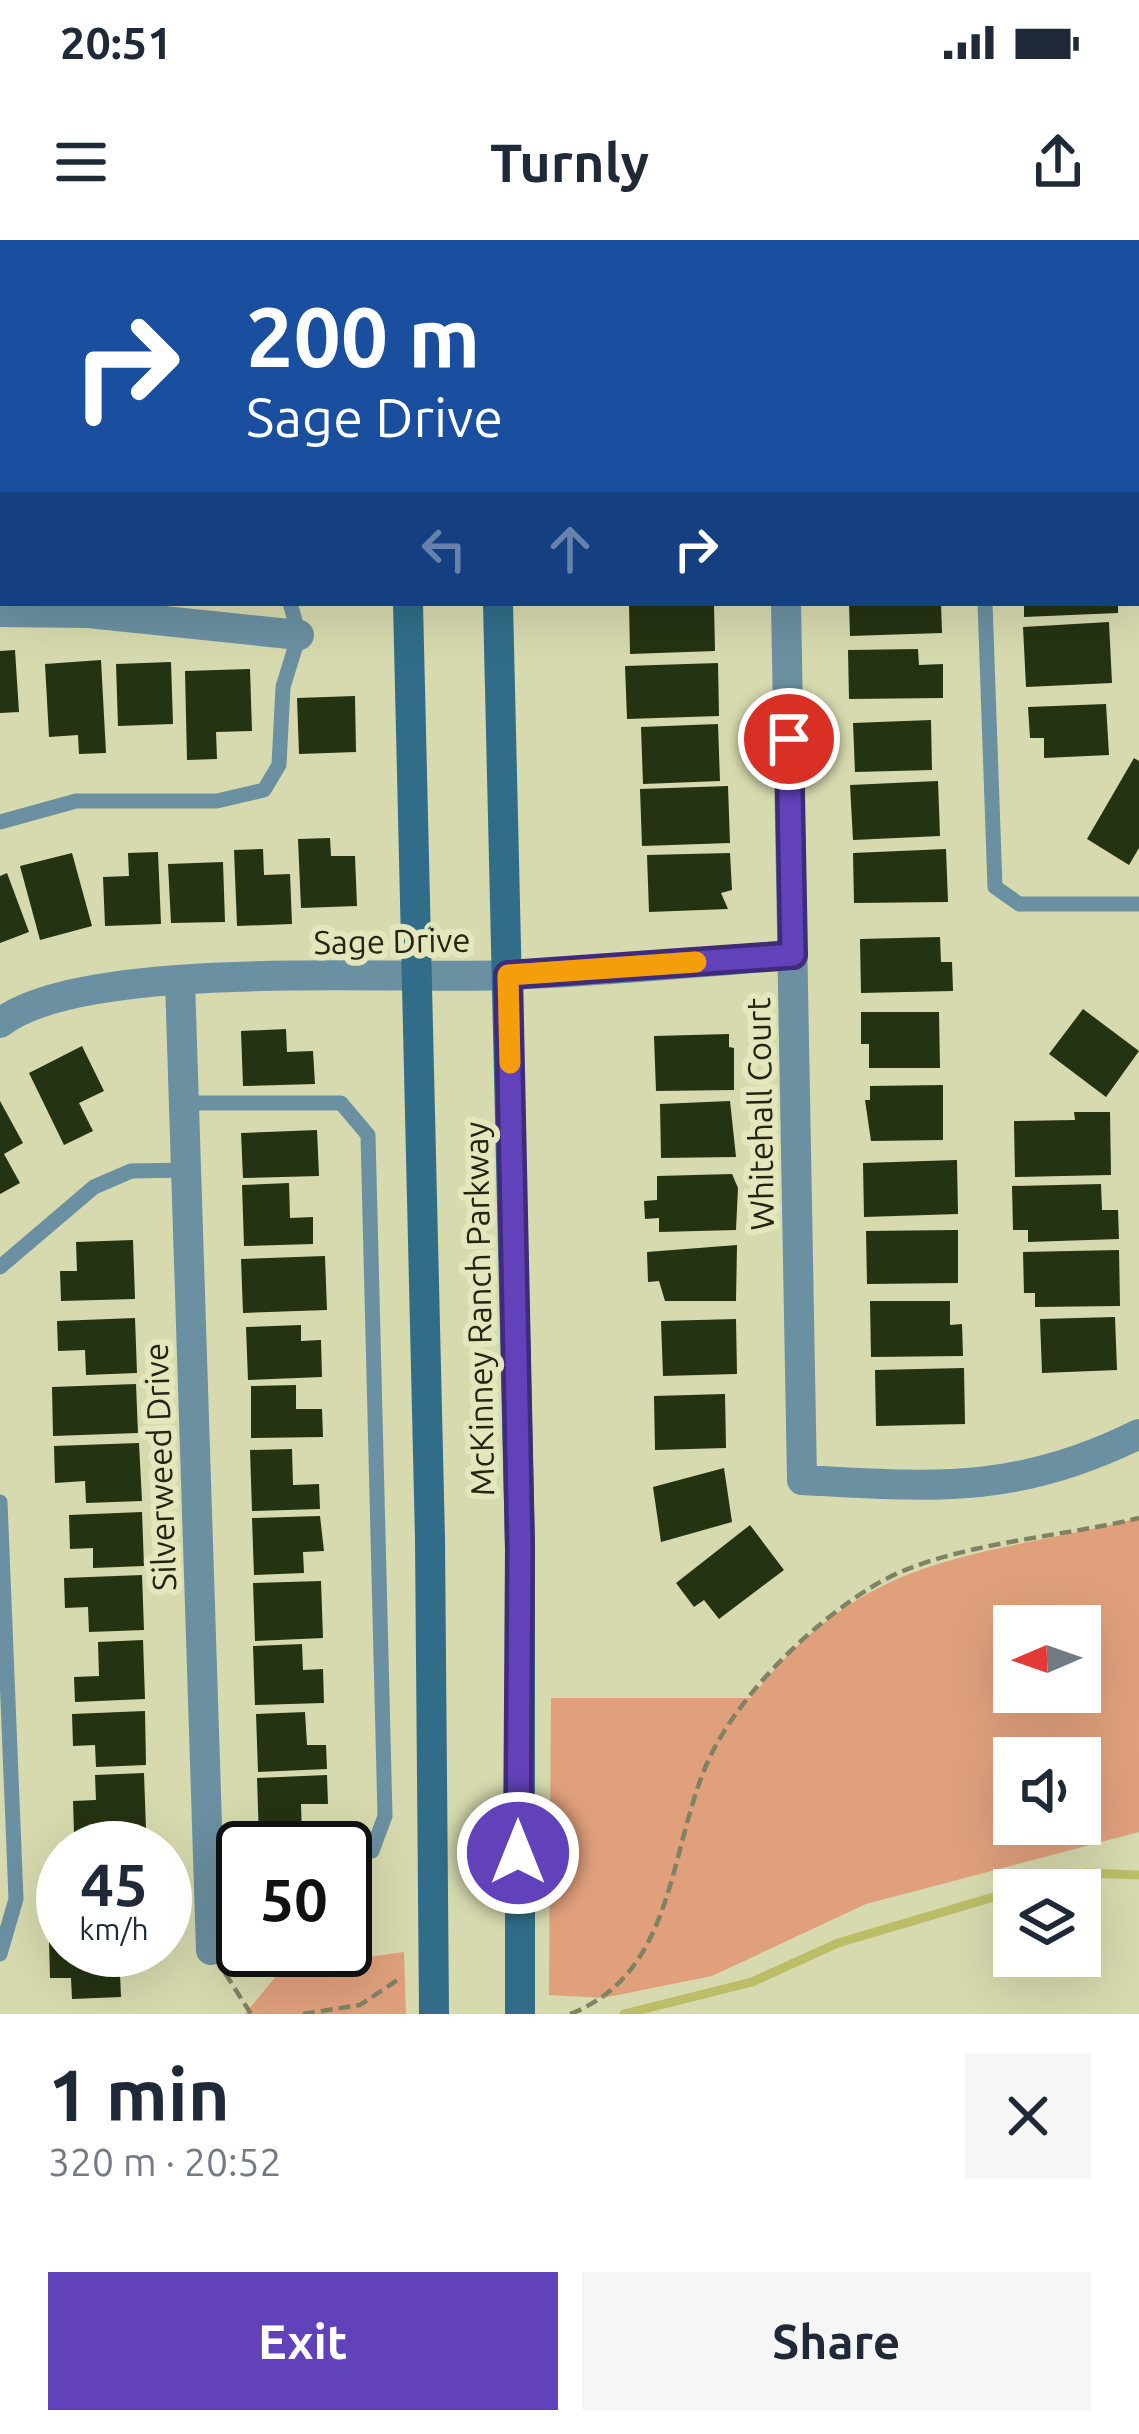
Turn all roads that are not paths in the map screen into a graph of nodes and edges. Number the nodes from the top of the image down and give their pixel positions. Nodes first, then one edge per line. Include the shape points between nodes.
1 (291, 606) edge
2 (408, 606) edge
3 (499, 606) edge
4 (786, 606) edge
5 (985, 606) edge
6 (0, 612) edge
7 (299, 635) junction
8 (0, 822) edge
9 (1139, 904) edge
10 (793, 955) junction
11 (508, 975) junction
12 (417, 976) junction
13 (180, 981) junction
14 (0, 1023) edge
15 (184, 1103) junction
16 (186, 1169) junction
17 (0, 1268) edge
18 (1139, 1434) edge
19 (0, 1502) edge
20 (372, 1851) edge
21 (208, 1859) junction
22 (216, 1859) edge
23 (211, 1950) road end
24 (0, 1954) edge
25 (426, 1990) edge
26 (520, 2014) edge

1 - 7 lane
2 - 12 main road, McKinney Ranch Parkway
3 - 11 main road, McKinney Ranch Parkway
4 - 10 street, Whitehall Court
5 - 9 lane via 995,887 1019,904
6 - 7 street
7 - 8 lane via 283,687 279,765 264,790 217,801 76,801
10 - 11 street, Sage Drive
10 - 18 street, Whitehall Court via 802,1480 957,1488 1080,1463
11 - 12 street, Sage Drive
11 - 26 main road, McKinney Ranch Parkway
12 - 13 street, Sage Drive
12 - 25 main road, McKinney Ranch Parkway
13 - 14 street, Sage Drive via 85,989 40,1000
13 - 15 street, Silverweed Drive
15 - 16 street, Silverweed Drive
15 - 20 lane via 341,1103 368,1135 385,1816
16 - 17 lane via 131,1172 94,1187
16 - 21 street, Silverweed Drive
19 - 24 lane via 16,1899
21 - 22 lane
21 - 23 street, Silverweed Drive

